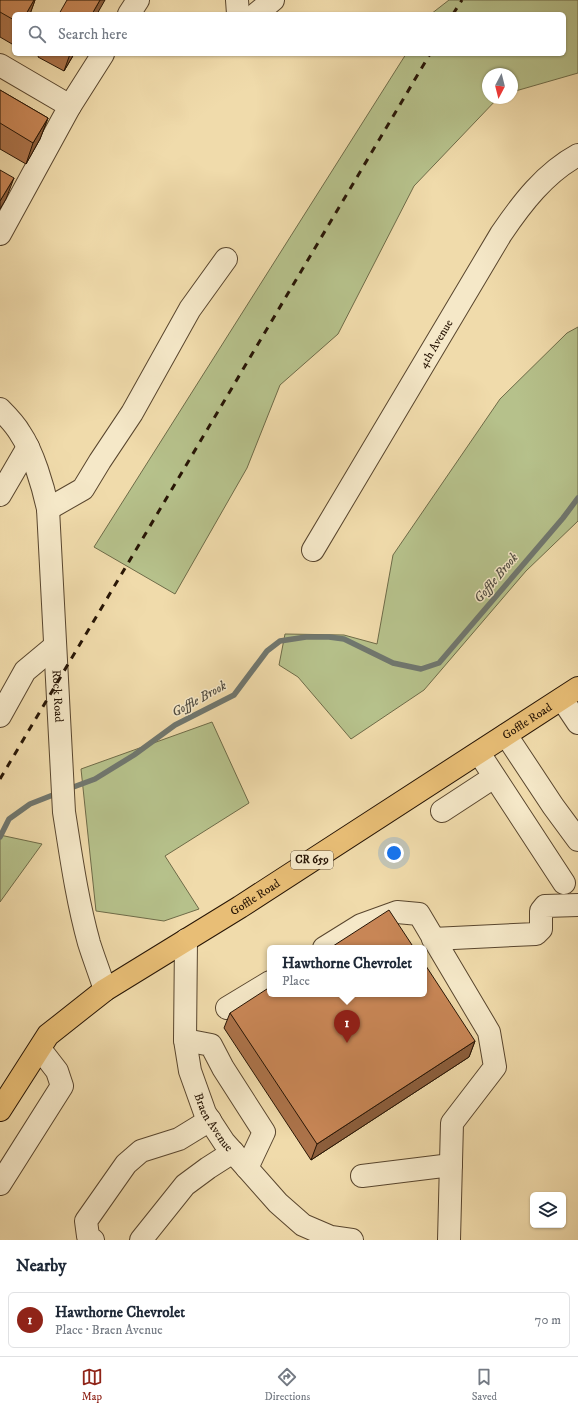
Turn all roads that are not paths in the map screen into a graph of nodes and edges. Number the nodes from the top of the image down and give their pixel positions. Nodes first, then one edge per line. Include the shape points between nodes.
1 (138, 0) edge
2 (237, 0) edge
3 (273, 0) edge
4 (130, 12) edge
5 (238, 12) edge
6 (258, 12) edge
7 (102, 56) edge
8 (0, 65) edge
9 (70, 106) junction
10 (578, 155) edge
11 (0, 234) edge
12 (226, 259) dead end
13 (0, 409) edge
14 (28, 447) junction
15 (0, 495) edge
16 (48, 508) junction
17 (313, 550) dead end
18 (55, 646) junction
19 (570, 694) edge
20 (0, 716) edge
21 (578, 723) edge
22 (506, 735) junction
23 (479, 753) junction
24 (494, 777) junction
25 (442, 811) dead end
26 (578, 840) edge
27 (564, 883) dead end
28 (578, 905) edge
29 (434, 939) junction
30 (186, 940) junction
31 (329, 945) edge
32 (267, 984) edge
33 (105, 990) junction
34 (228, 1008) dead end
35 (185, 1040) junction
36 (44, 1042) junction
37 (0, 1110) edge
38 (210, 1120) junction
39 (240, 1160) junction
40 (451, 1165) junction
41 (362, 1176) dead end
42 (0, 1184) edge
43 (92, 1240) edge
44 (141, 1240) edge
45 (352, 1240) edge
46 (449, 1240) edge

1 - 4 street
2 - 5 street
3 - 6 street
7 - 9 street
8 - 9 street
9 - 11 street
10 - 17 street, 4th Avenue via 532,192 501,234
12 - 16 street via 190,309 132,413 83,489
13 - 14 street, Rock Road
14 - 15 street
14 - 16 street, Rock Road
16 - 18 street, Rock Road
18 - 20 street via 25,671
18 - 33 street, Rock Road via 64,812 86,930
19 - 21 street
19 - 22 main road, Goffle Road / CR 659
22 - 23 main road, Goffle Road / CR 659
22 - 26 street
23 - 24 street
23 - 30 main road, Goffle Road / CR 659
24 - 25 street
24 - 27 street
28 - 29 street via 545,906 541,911 541,929 536,934
29 - 31 street via 419,914 397,912 361,925
29 - 40 street via 489,1032 495,1067 452,1123
30 - 33 main road, Goffle Road / CR 659
30 - 35 street, Braen Avenue
32 - 34 street
33 - 36 main road, Goffle Road / CR 659
35 - 38 street, Braen Avenue via 192,1077 200,1102
35 - 39 street via 211,1045 264,1132
36 - 37 main road, Goffle Road
36 - 42 street via 62,1086
38 - 39 street, Braen Avenue
38 - 43 street via 179,1139 141,1151 126,1164 86,1221 88,1236
39 - 44 street via 208,1168 185,1185
39 - 45 street, Braen Avenue via 278,1203 303,1225 331,1237
40 - 41 street
40 - 46 street

